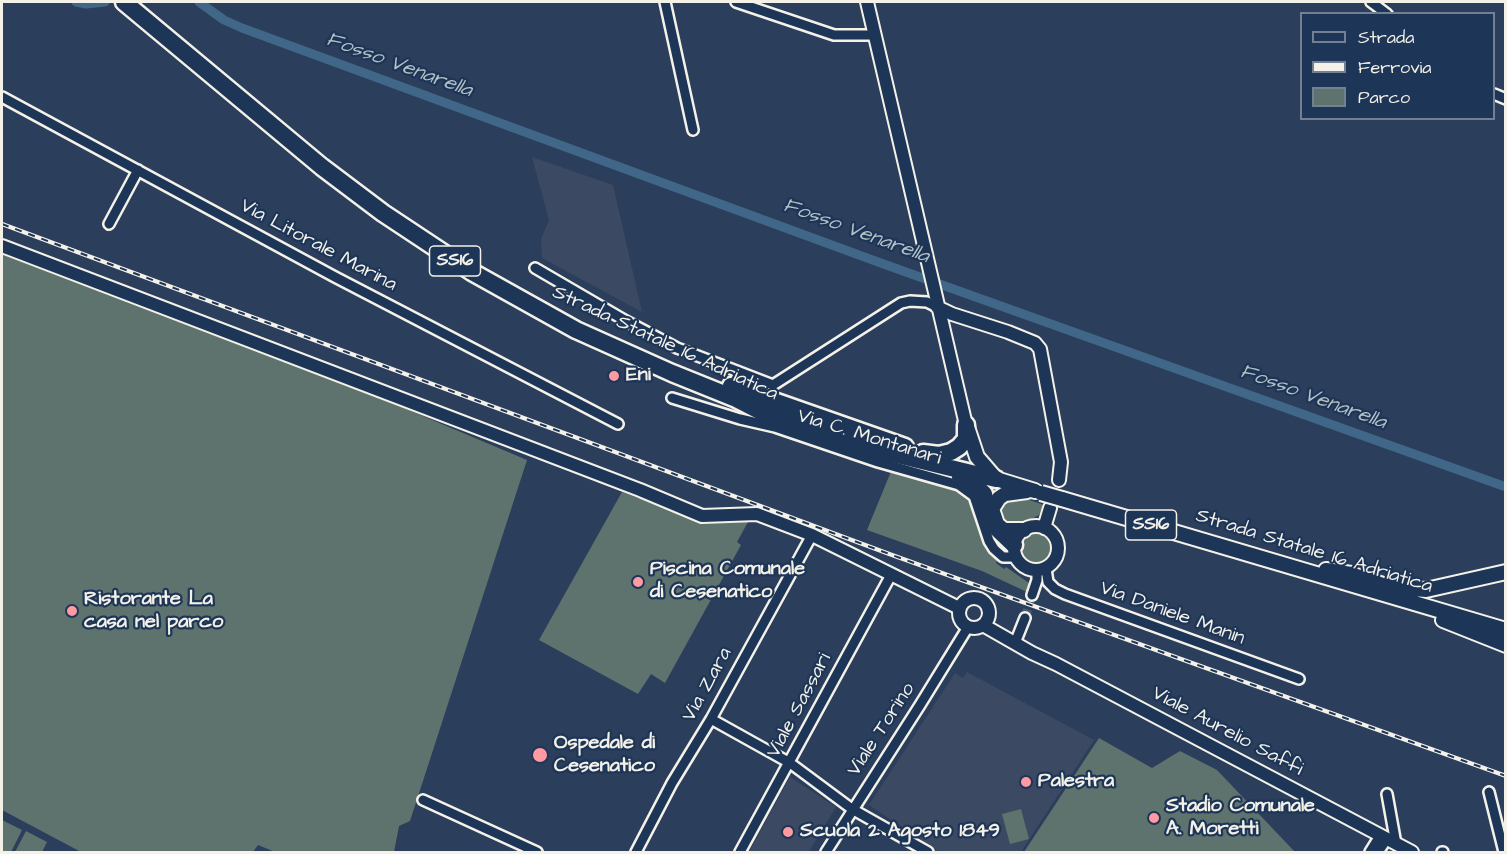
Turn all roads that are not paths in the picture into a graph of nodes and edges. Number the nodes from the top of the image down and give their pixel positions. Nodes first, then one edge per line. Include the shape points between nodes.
1 (130, 2) edge
2 (664, 2) edge
3 (736, 2) edge
4 (867, 2) edge
5 (1371, 2) edge
6 (1384, 12) edge
7 (875, 35) junction
8 (2, 97) edge
9 (693, 130) dead end
10 (138, 170) junction
11 (109, 224) dead end
12 (2, 246) edge
13 (535, 268) dead end
14 (937, 304) junction
15 (672, 398) dead end
16 (618, 424) dead end
17 (966, 425) junction
18 (917, 456) junction
19 (996, 479) junction
20 (1059, 480) dead end
21 (1038, 492) junction
22 (1050, 508) dead end
23 (1044, 528) junction
24 (1024, 530) junction
25 (812, 535) junction
26 (1015, 551) junction
27 (1041, 570) junction
28 (1301, 570) junction
29 (1506, 572) edge
30 (891, 576) junction
31 (1032, 595) tunnel mouth
32 (1389, 596) junction
33 (959, 608) junction
34 (1025, 618) tunnel mouth
35 (985, 622) junction
36 (968, 627) junction
37 (1506, 630) edge
38 (1017, 638) junction
39 (1506, 645) edge
40 (1056, 664) junction
41 (1299, 679) dead end
42 (711, 719) junction
43 (790, 763) junction
44 (1489, 792) dead end
45 (1387, 794) dead end
46 (423, 800) dead end
47 (852, 809) junction
48 (1388, 840) junction
49 (537, 852) edge
50 (636, 852) edge
51 (740, 852) edge
52 (826, 852) edge
53 (928, 852) edge
54 (1370, 852) edge
55 (1378, 852) edge
56 (1412, 852) edge
57 (1504, 852) edge

1 - 18 highway, Strada Statale 16 Adriatica / SS16 via 331,161 482,265 581,320 674,364
2 - 9 street
3 - 7 street via 834,35
4 - 7 street
5 - 6 street
7 - 14 street
8 - 10 street, Via Litorale Marina
10 - 11 street
10 - 16 street, Via Litorale Marina
12 - 25 street via 702,516 758,514
13 - 14 street via 677,348 773,386 901,303
14 - 17 street
14 - 20 street via 952,314 1026,339 1040,349 1060,462
15 - 26 street, Via C. Montanari via 959,485 970,491 976,501 994,549 1003,557
17 - 18 highway via 966,439 959,447 939,455
17 - 19 main road via 977,458
18 - 19 highway, Strada Statale 16 Adriatica / SS16
18 - 26 highway via 979,487 992,524
19 - 21 main road, Strada Statale 16 Adriatica / SS16
21 - 24 main road via 1005,494 992,509 997,524 1004,530
21 - 28 main road, Strada Statale 16 Adriatica / SS16, bridge
22 - 23 street
23 - 24 street
23 - 27 street via 1055,536 1059,548 1055,560
24 - 26 street via 1019,534
25 - 30 street
25 - 42 street, Via Zara
26 - 27 street via 1024,567
27 - 31 street
27 - 41 street, Via Daniele Manin via 1054,590
28 - 29 main road via 1351,574 1389,587 1426,590
28 - 32 main road, Strada Statale 16 Adriatica / SS16
30 - 33 street
30 - 43 street, Viale Sassari
32 - 37 main road, Strada Statale 16 Adriatica / SS16
32 - 39 main road
33 - 35 street via 964,601 977,598 987,606
33 - 36 street via 961,621
34 - 38 street
35 - 36 street
35 - 38 street, Viale Aurelio Saffi
35 - 40 street, Viale Aurelio Saffi via 1032,654
36 - 47 street, Viale Torino
38 - 40 street, Viale Aurelio Saffi
40 - 48 street, Viale Aurelio Saffi
42 - 43 street
42 - 50 street, Via Zara
43 - 47 street
43 - 51 street, Viale Sassari
44 - 57 street
45 - 48 street
46 - 49 street
47 - 52 street, Viale Torino
47 - 53 street
48 - 54 street
48 - 55 street
48 - 56 street, Viale Aurelio Saffi

